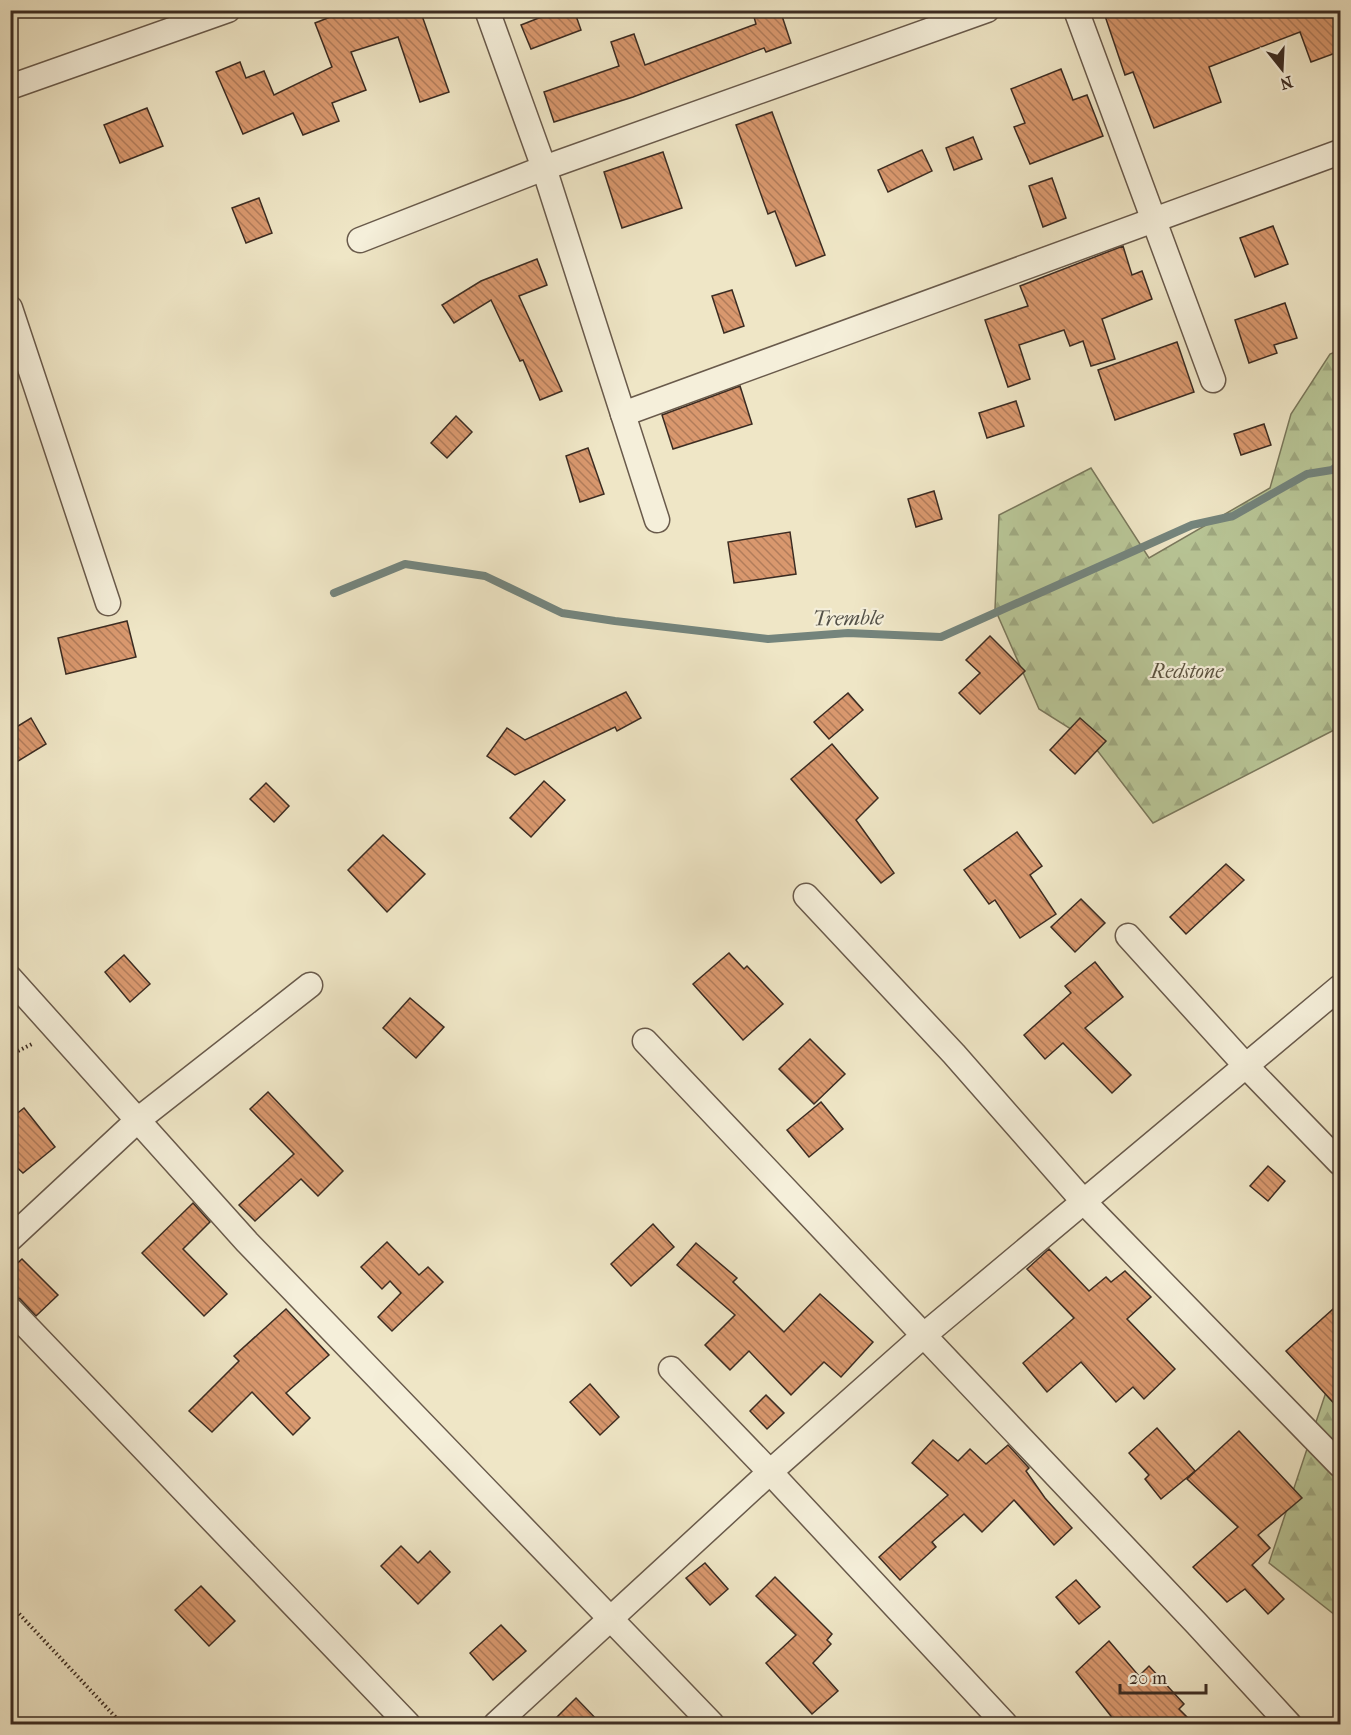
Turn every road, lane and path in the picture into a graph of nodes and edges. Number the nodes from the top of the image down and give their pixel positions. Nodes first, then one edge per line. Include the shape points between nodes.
1 (228, 10) edge
2 (487, 10) edge
3 (987, 10) edge
4 (1076, 10) edge
5 (10, 87) edge
6 (1341, 152) edge
7 (544, 168) junction
8 (1154, 221) junction
9 (360, 240) dead end
10 (10, 308) edge
11 (16, 343) edge
12 (1213, 380) dead end
13 (623, 414) junction
14 (657, 520) dead end
15 (108, 603) dead end
16 (806, 896) dead end
17 (1128, 936) dead end
18 (10, 978) edge
19 (310, 986) dead end
20 (1341, 987) edge
21 (645, 1041) dead end
22 (1246, 1066) junction
23 (139, 1119) junction
24 (1341, 1163) edge
25 (1084, 1202) junction
26 (10, 1239) edge
27 (10, 1309) edge
28 (923, 1336) junction
29 (671, 1369) dead end
30 (1341, 1465) edge
31 (770, 1472) junction
32 (10, 1604) edge
33 (609, 1620) junction
34 (122, 1725) edge
35 (408, 1725) edge
36 (496, 1725) edge
37 (712, 1725) edge
38 (1005, 1725) edge
39 (1289, 1725) edge

1 - 5 street
2 - 7 street
3 - 7 street
4 - 8 street
6 - 8 street
7 - 9 street
7 - 13 street
8 - 12 street
8 - 13 street
10 - 11 street
11 - 15 street
13 - 14 street
16 - 25 street via 954,1054
17 - 22 street
18 - 23 street
19 - 23 street
20 - 22 street
21 - 28 street
22 - 24 street
22 - 25 street
23 - 26 street
23 - 33 street via 247,1242
25 - 28 street
25 - 30 street
27 - 35 street
28 - 31 street
28 - 39 street
29 - 31 street
31 - 33 street
31 - 38 street
32 - 34 path
33 - 36 street
33 - 37 street

